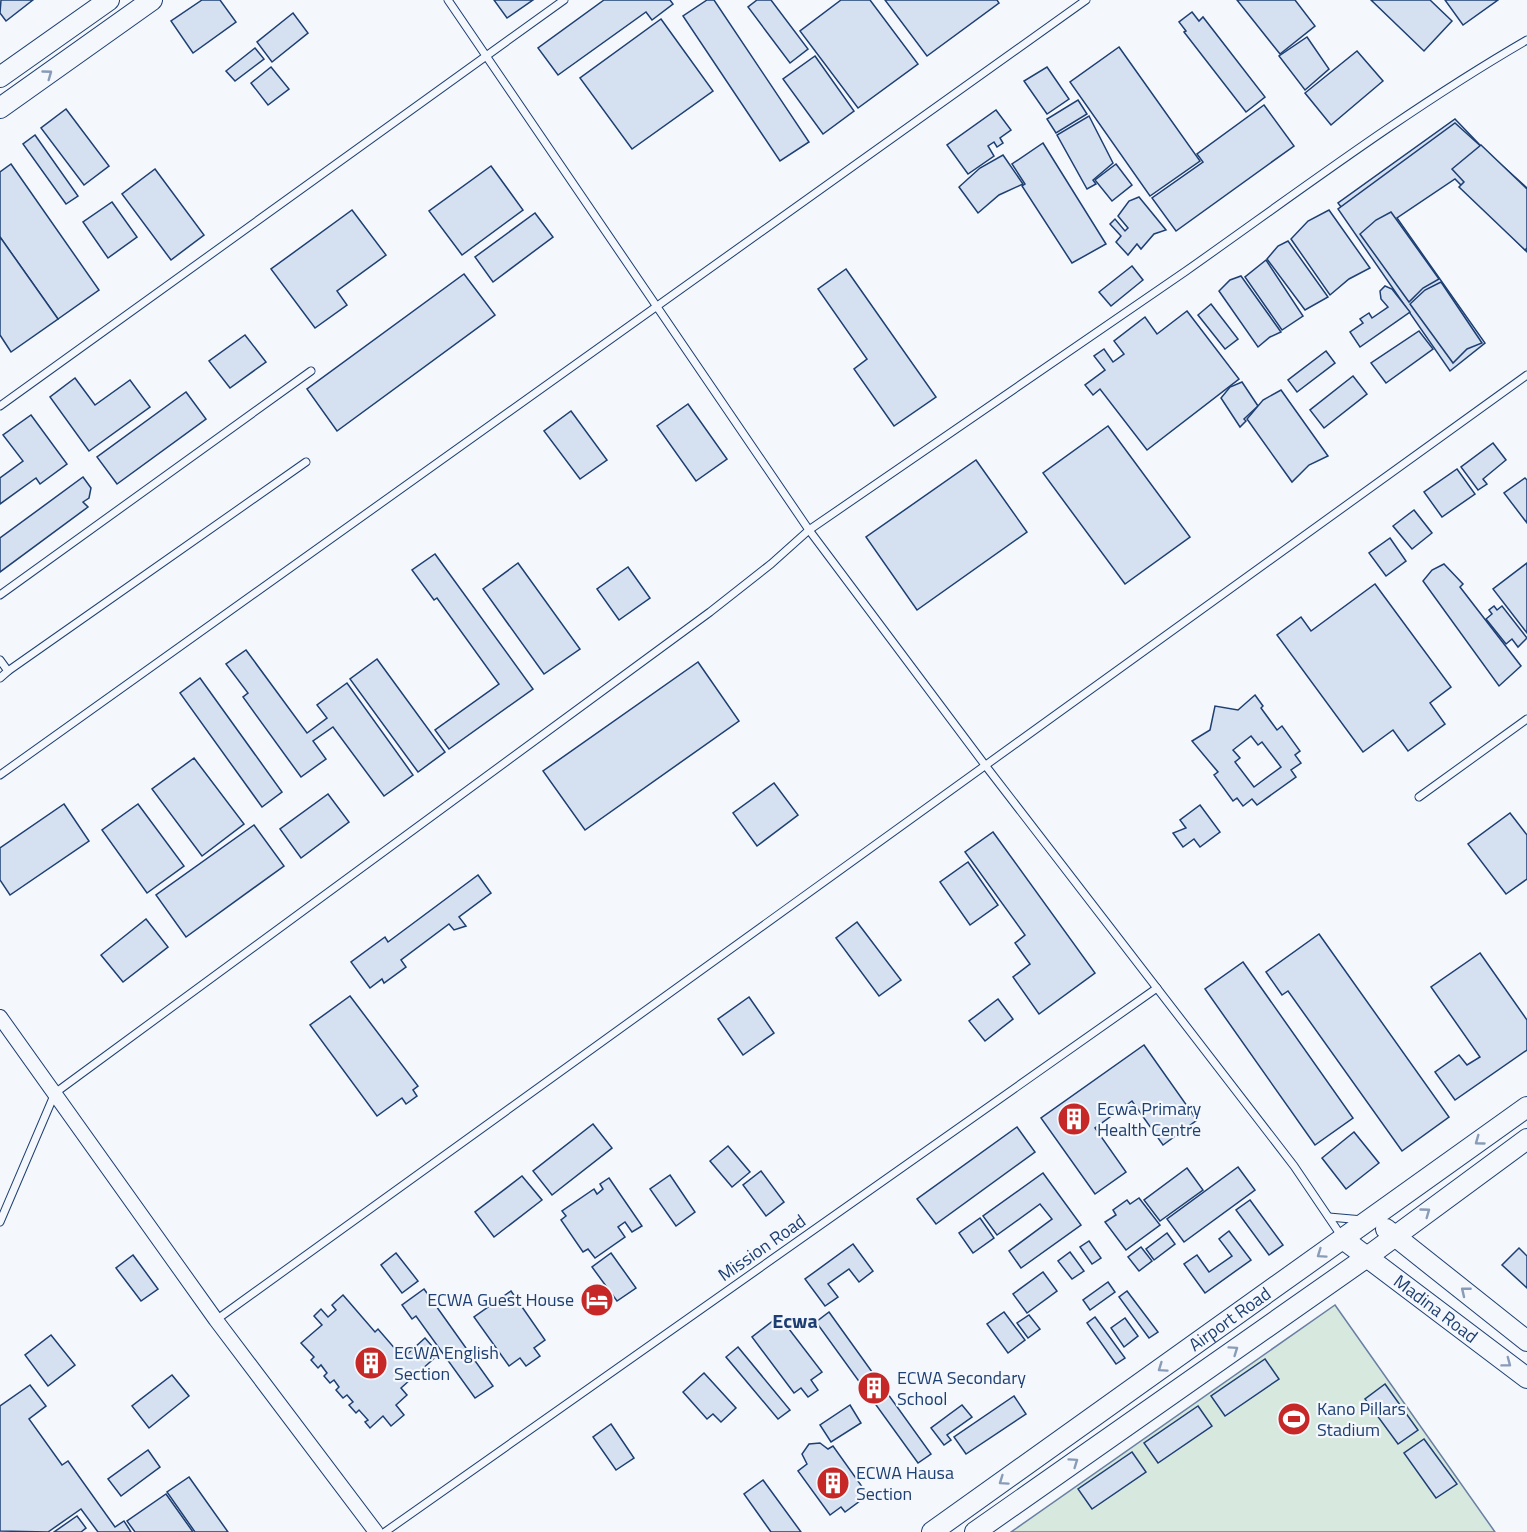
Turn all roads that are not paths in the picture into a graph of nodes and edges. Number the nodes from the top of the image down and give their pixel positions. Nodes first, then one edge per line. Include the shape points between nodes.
1 (110, 0) edge
2 (152, 0) edge
3 (448, 0) edge
4 (564, 0) edge
5 (1086, 0) edge
6 (1527, 40) edge
7 (487, 54) junction
8 (0, 76) edge
9 (0, 108) edge
10 (656, 308) junction
11 (311, 371) dead end
12 (1527, 375) edge
13 (0, 406) edge
14 (306, 462) dead end
15 (809, 530) junction
16 (0, 595) edge
17 (0, 660) edge
18 (8, 671) junction
19 (0, 678) edge
20 (1527, 719) edge
21 (985, 765) junction
22 (0, 775) edge
23 (1419, 797) dead end
24 (1157, 988) junction
25 (0, 1017) edge
26 (55, 1093) junction
27 (1527, 1107) edge
28 (1527, 1138) edge
29 (1329, 1217) junction
30 (1369, 1220) junction
31 (0, 1222) edge
32 (1395, 1235) junction
33 (1343, 1239) junction
34 (1367, 1257) junction
35 (216, 1320) junction
36 (1527, 1341) edge
37 (1527, 1378) edge
38 (376, 1532) edge
39 (385, 1532) edge
40 (932, 1532) edge
41 (975, 1532) edge

1 - 8 main road
9 -> 2 main road
3 - 7 lane
4 - 7 lane
5 - 10 lane
6 - 15 lane via 1367,143
7 - 10 lane
7 - 13 lane
10 - 15 lane
10 - 22 lane
11 - 16 lane
12 - 21 lane
14 - 18 lane
15 - 21 lane
15 - 26 lane via 710,612
17 - 18 lane
18 - 19 lane
20 - 23 lane
21 - 24 lane
21 - 35 lane
24 - 29 lane
24 - 39 lane, Mission Road
25 - 26 street
26 - 31 lane
26 - 35 street
27 -> 30 main road, Airport Road
32 -> 28 main road, Airport Road
29 - 30 lane
29 - 33 lane
30 - 32 main road, Madina Road
30 - 33 main road, Airport Road
32 - 34 main road, Airport Road
36 -> 32 main road, Madina Road
33 - 34 main road, Madina Road
33 -> 40 main road, Airport Road
34 -> 37 main road, Madina Road
41 -> 34 main road, Airport Road
35 - 38 street

